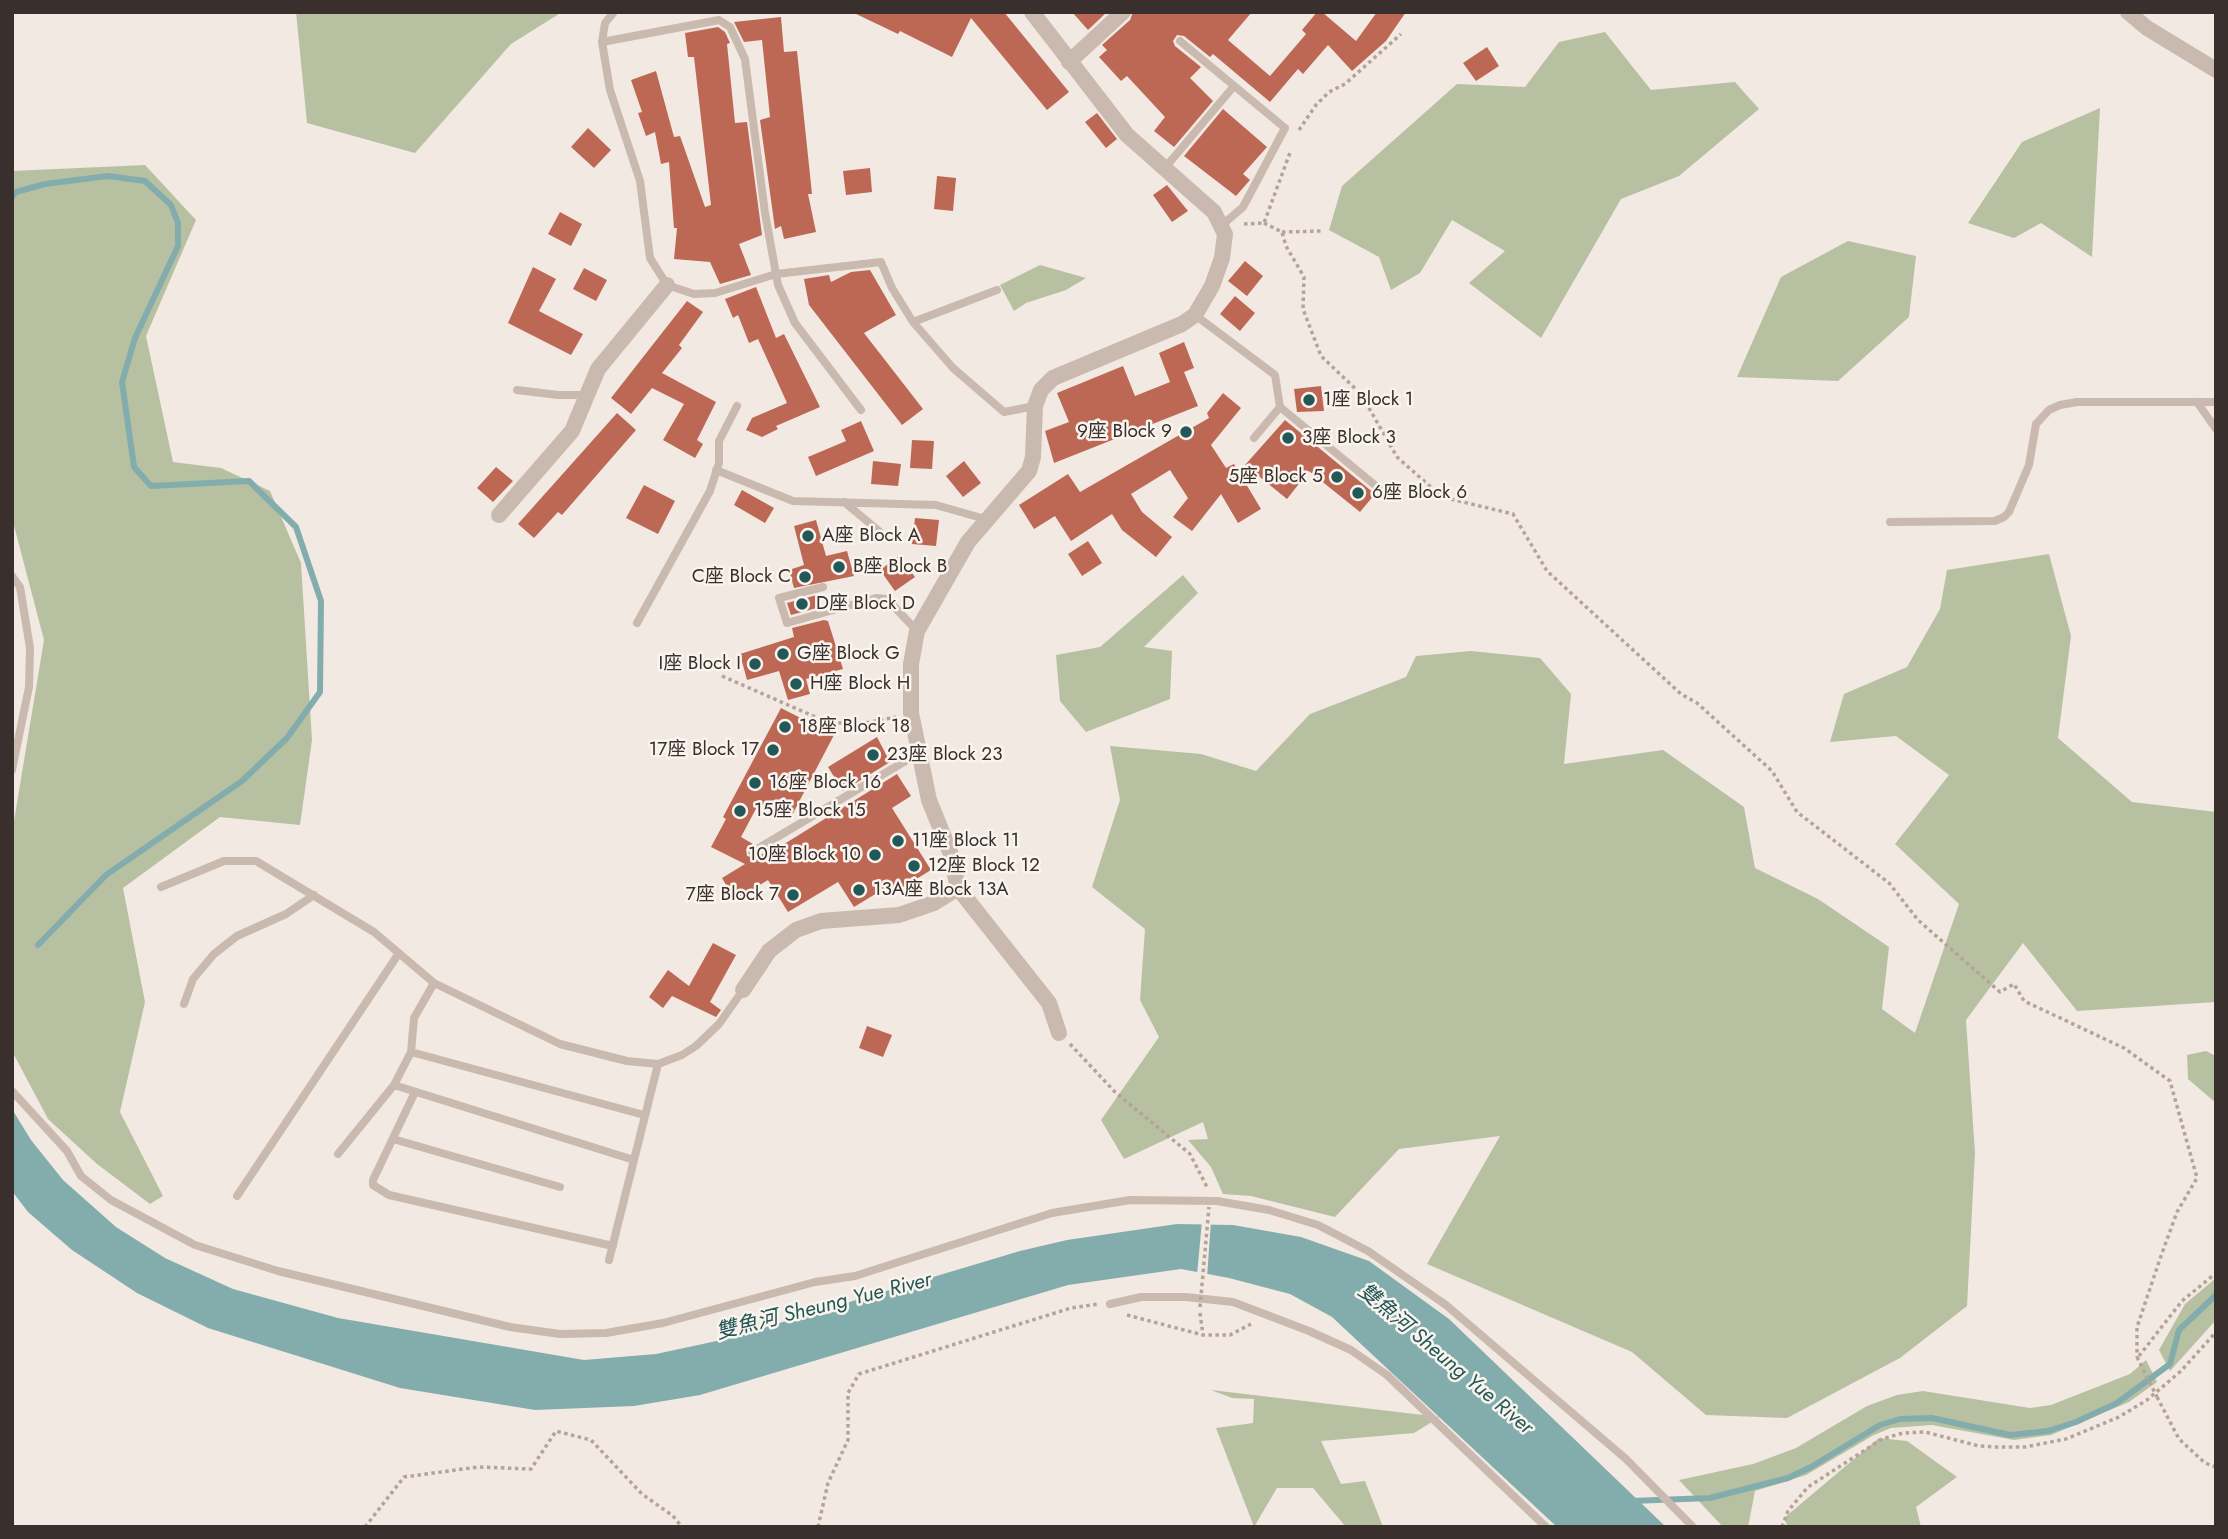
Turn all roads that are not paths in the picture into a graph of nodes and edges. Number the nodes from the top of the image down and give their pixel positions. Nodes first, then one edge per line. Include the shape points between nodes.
1 (614, 12) edge
2 (1032, 12) edge
3 (1123, 12) edge
4 (2128, 12) edge
5 (1180, 41) dead end
6 (602, 42) junction
7 (1069, 62) junction
8 (2216, 71) edge
9 (1234, 86) junction
10 (1164, 169) junction
11 (1221, 226) junction
12 (776, 274) junction
13 (667, 285) junction
14 (997, 290) dead end
15 (1195, 315) junction
16 (913, 322) junction
17 (517, 390) dead end
18 (589, 395) junction
19 (2197, 402) junction
20 (2216, 402) edge
21 (737, 406) dead end
22 (1035, 406) junction
23 (1280, 407) junction
24 (861, 410) dead end
25 (2216, 429) edge
26 (1254, 438) dead end
27 (716, 470) junction
28 (1387, 495) dead end
29 (843, 502) junction
30 (499, 515) dead end
31 (985, 519) junction
32 (1890, 522) dead end
33 (879, 531) dead end
34 (12, 576) edge
35 (823, 587) dead end
36 (637, 623) dead end
37 (917, 631) junction
38 (919, 753) junction
39 (12, 771) edge
40 (752, 852) dead end
41 (161, 887) dead end
42 (958, 888) junction
43 (314, 895) junction
44 (399, 953) junction
45 (434, 983) junction
46 (743, 990) joint
47 (184, 1004) dead end
48 (1059, 1033) road end
49 (411, 1052) junction
50 (658, 1064) junction
51 (394, 1085) junction
52 (12, 1091) edge
53 (415, 1092) junction
54 (644, 1115) junction
55 (393, 1139) junction
56 (338, 1154) dead end
57 (634, 1160) junction
58 (560, 1187) dead end
59 (237, 1196) dead end
60 (613, 1246) junction
61 (609, 1260) dead end
62 (1110, 1304) road end
63 (1546, 1527) edge
64 (1693, 1527) edge

1 - 6 lane via 605,23
2 - 7 street
3 - 7 street
4 - 8 street
5 - 9 lane
6 - 12 lane via 719,20 730,27 744,59
6 - 13 lane via 610,90 640,181 650,258
7 - 10 street via 1128,135
9 - 10 lane
9 - 11 lane via 1285,128 1243,206
10 - 11 street via 1214,212
11 - 15 street via 1225,234 1222,258
12 - 13 lane via 715,293
12 - 16 lane via 881,262
12 - 24 lane via 795,323
13 - 18 street via 598,369
14 - 16 lane
15 - 22 street via 1053,378 1041,390
15 - 23 lane via 1275,375
16 - 22 lane via 953,368 1004,412
17 - 18 lane
18 - 30 street via 572,431
19 - 20 lane
19 - 25 lane
19 - 32 lane via 2060,405 2036,425 2029,466 2004,517 1995,521
21 - 27 lane via 719,441
22 - 31 street via 1034,457 1029,471
23 - 26 lane
23 - 28 lane
27 - 29 lane via 793,501
27 - 36 lane via 710,491
29 - 31 lane via 936,505
29 - 33 lane
31 - 37 street via 948,573
34 - 39 lane via 20,587 30,648 29,687
35 - 37 lane via 779,598 787,624 877,598 887,599
37 - 38 street via 911,664 911,713
38 - 40 lane
38 - 42 street
41 - 43 lane via 224,861 256,861
42 - 46 street via 934,903 899,915 821,921 796,930 769,951
42 - 48 street via 1049,1003
43 - 44 lane
43 - 47 lane via 286,914 237,936 214,954 192,979
44 - 45 lane
44 - 59 lane
45 - 49 lane via 414,1018
45 - 50 lane via 560,1044
46 - 50 lane via 733,1008 696,1046
49 - 51 lane
49 - 54 lane
50 - 54 lane
51 - 53 lane
51 - 56 lane
52 - 64 lane via 67,1152 82,1176 111,1200 195,1245 278,1271 510,1327 560,1334 606,1333 663,1323 815,1282 855,1276 1052,1213 1130,1200 1258,1208 1318,1225 1368,1251 1446,1305 1626,1459
53 - 55 lane
53 - 57 lane
54 - 57 lane
55 - 58 lane
55 - 60 lane via 373,1180 373,1185 389,1195
57 - 60 lane
60 - 61 lane
62 - 63 lane via 1141,1297 1233,1303 1351,1350 1387,1376

